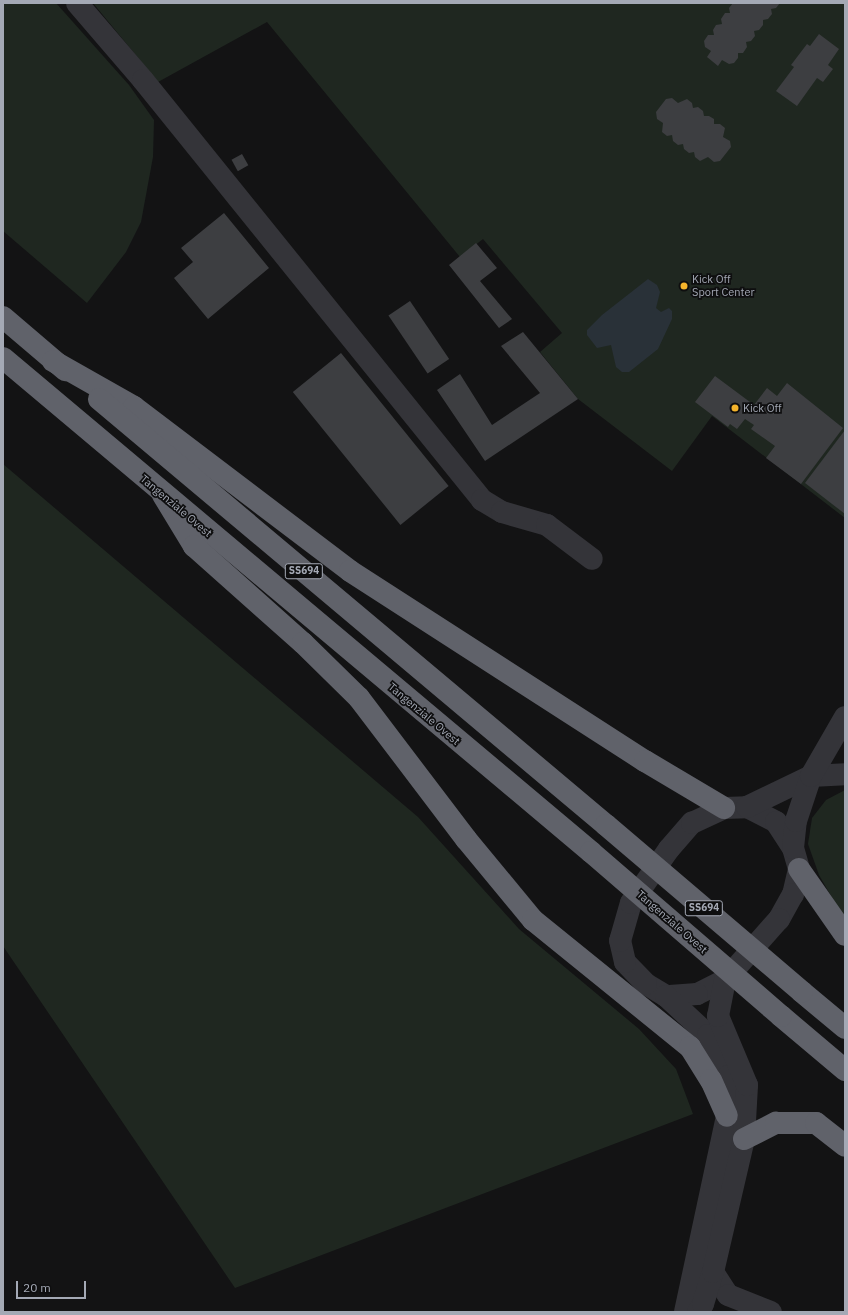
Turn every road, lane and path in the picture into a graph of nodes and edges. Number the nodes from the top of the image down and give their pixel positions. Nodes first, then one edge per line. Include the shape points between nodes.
1 (77, 3) edge
2 (3, 318) edge
3 (3, 358) edge
4 (54, 361) junction
5 (163, 495) junction
6 (592, 559) dead end
7 (845, 717) edge
8 (845, 774) edge
9 (811, 776) junction
10 (747, 807) junction
11 (724, 808) junction
12 (793, 848) junction
13 (799, 869) junction
14 (845, 935) edge
15 (725, 980) junction
16 (666, 996) junction
17 (845, 1028) edge
18 (845, 1070) edge
19 (727, 1116) junction
20 (744, 1139) junction
21 (845, 1146) edge
22 (713, 1272) junction
23 (685, 1312) edge
24 (698, 1312) edge
25 (771, 1312) edge

1 - 6 street via 144,80 482,500 502,512 547,525
2 - 4 highway, SS694
3 - 5 highway, Tangenziale Ovest / SS694
4 - 11 highway via 134,408 350,571 646,761
4 - 17 highway, SS694, bridge
5 - 18 highway, Tangenziale Ovest / SS694, bridge via 590,852
5 - 19 highway via 194,546 303,643 359,698 466,839 533,920 690,1047 711,1080
7 - 9 street
8 - 9 street
9 - 10 street
9 - 12 street via 796,821
10 - 11 street
10 - 12 street via 776,822
11 - 16 street via 692,823 669,849 631,903 620,941 625,962 646,984
12 - 13 street
13 - 14 highway
13 - 15 street via 792,894 779,919
15 - 16 street via 697,994
15 - 20 street via 718,1016 747,1085
16 - 19 street via 708,1035 728,1076
19 - 23 street
20 - 21 highway via 776,1123 816,1123
20 - 22 street
22 - 24 street via 704,1304
22 - 25 street via 728,1295

